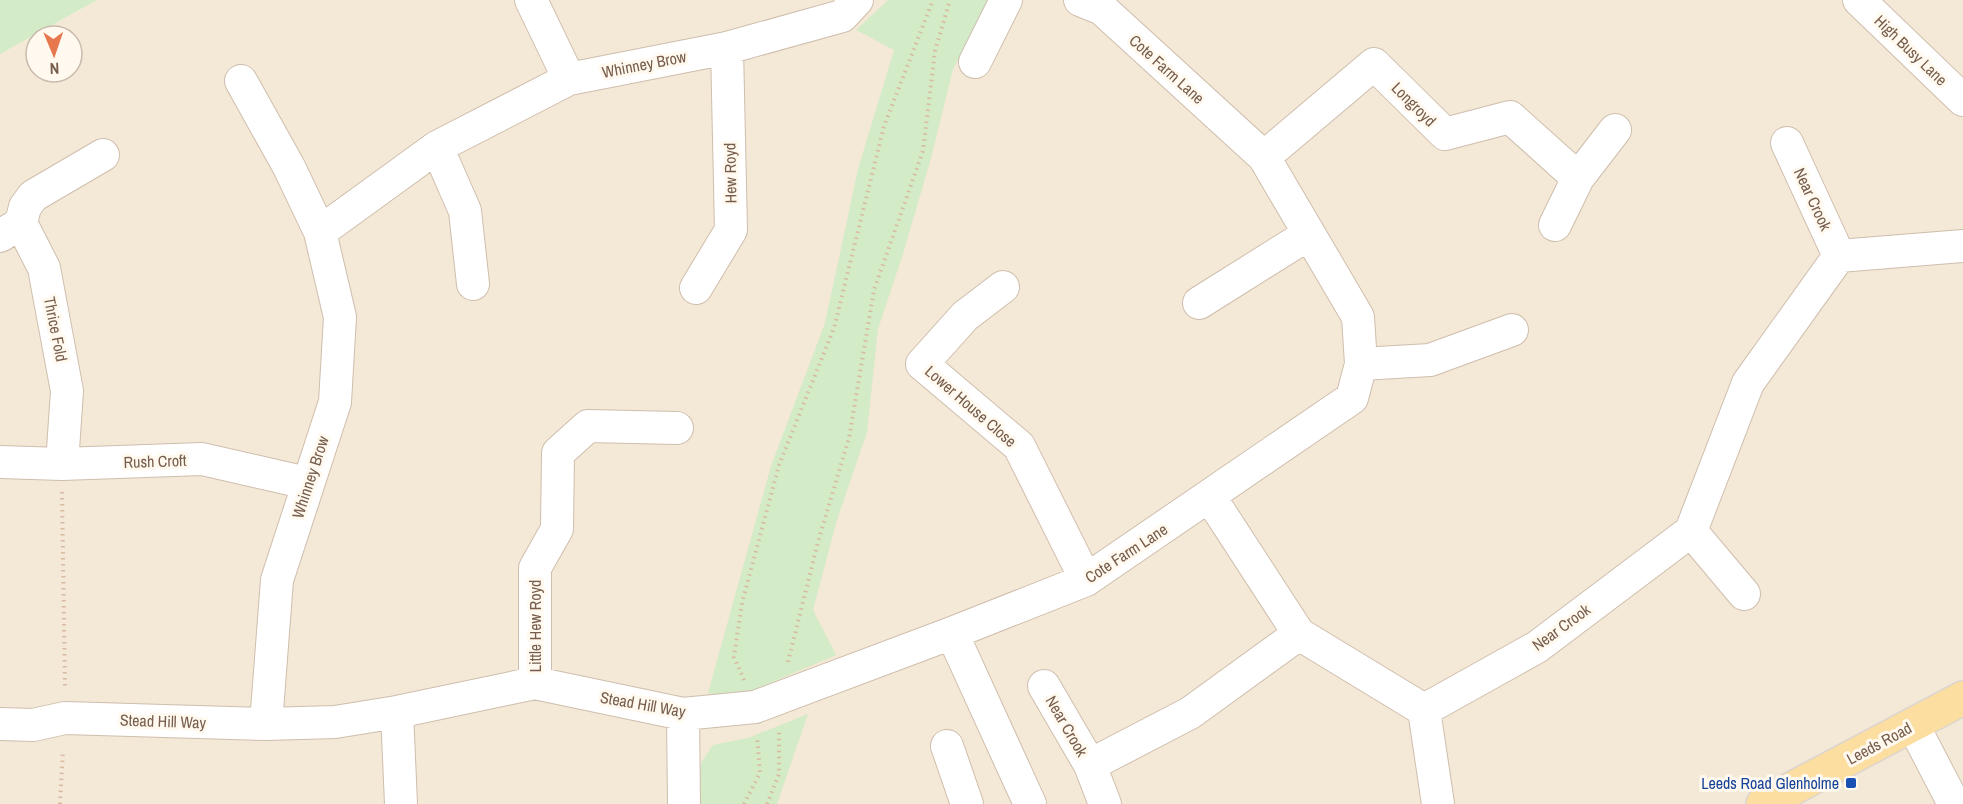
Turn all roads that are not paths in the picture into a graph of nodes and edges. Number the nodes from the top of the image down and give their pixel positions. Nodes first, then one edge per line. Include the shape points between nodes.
1 (531, 0) edge
2 (856, 0) edge
3 (1006, 0) edge
4 (1859, 0) edge
5 (1097, 3) edge
6 (727, 48) junction
7 (975, 62) dead end
8 (569, 79) junction
9 (241, 81) dead end
10 (1963, 100) edge
11 (1615, 130) dead end
12 (1787, 143) dead end
13 (437, 147) junction
14 (103, 155) dead end
15 (1264, 157) junction
16 (1578, 178) junction
17 (1555, 225) dead end
18 (11, 230) edge
19 (320, 232) junction
20 (1309, 234) junction
21 (1963, 246) edge
22 (1839, 256) junction
23 (473, 284) dead end
24 (1003, 287) dead end
25 (696, 288) dead end
26 (1199, 303) dead end
27 (1512, 330) dead end
28 (1361, 364) junction
29 (677, 428) dead end
30 (0, 462) edge
31 (62, 464) junction
32 (307, 483) junction
33 (1210, 497) junction
34 (1691, 531) junction
35 (1086, 580) junction
36 (1744, 594) dead end
37 (952, 633) junction
38 (1299, 634) junction
39 (535, 683) junction
40 (1044, 686) dead end
41 (1963, 698) edge
42 (1424, 710) junction
43 (397, 712) junction
44 (682, 714) junction
45 (0, 724) edge
46 (266, 724) junction
47 (1913, 724) junction
48 (946, 746) dead end
49 (1090, 765) junction
50 (401, 804) edge
51 (684, 804) edge
52 (968, 804) edge
53 (1030, 804) edge
54 (1106, 804) edge
55 (1438, 804) edge
56 (1763, 804) edge
57 (1954, 804) edge

1 - 8 street
2 - 6 street, Whinney Brow via 842,16
3 - 7 street
4 - 10 street, High Busy Lane
5 - 15 street, Cote Farm Lane
6 - 8 street, Whinney Brow
6 - 25 street, Hew Royd via 732,230
8 - 13 street, Whinney Brow
9 - 19 street, Whinney Brow
11 - 16 street
12 - 22 street, Near Crook
13 - 19 street, Whinney Brow
13 - 23 street via 465,211
14 - 18 street via 33,196
15 - 16 street, Longroyd via 1374,64 1445,134 1510,117
15 - 20 street, Cote Farm Lane
16 - 17 street
18 - 31 street, Thrice Fold via 44,268 67,391
19 - 32 street, Whinney Brow via 340,317 335,402
20 - 26 street
20 - 28 street, Cote Farm Lane via 1359,317
21 - 22 street
22 - 34 street via 1748,383
24 - 35 street, Lower House Close via 965,316 922,364 1019,446
27 - 28 street via 1430,360
28 - 33 street, Cote Farm Lane via 1352,398
29 - 39 street, Little Hew Royd via 588,426 558,453 557,529 535,568
30 - 31 street, Rush Croft
31 - 32 street, Rush Croft via 202,459
32 - 46 street, Whinney Brow via 277,580
33 - 35 street, Cote Farm Lane
33 - 38 street
34 - 36 street
34 - 42 street, Near Crook via 1536,647
35 - 37 street, Cote Farm Lane
37 - 44 street, Stead Hill Way via 767,702
37 - 53 street
38 - 42 street
38 - 49 street, Near Crook via 1190,713
39 - 43 street, Stead Hill Way
39 - 44 street, Stead Hill Way
40 - 49 street, Near Crook
41 - 47 main road, Leeds Road
42 - 55 street
43 - 46 street, Stead Hill Way via 335,722
43 - 50 street
44 - 51 street
45 - 46 street, Stead Hill Way via 33,725 65,718
47 - 56 main road, Leeds Road
47 - 57 street
48 - 52 street
49 - 54 street, Near Crook

